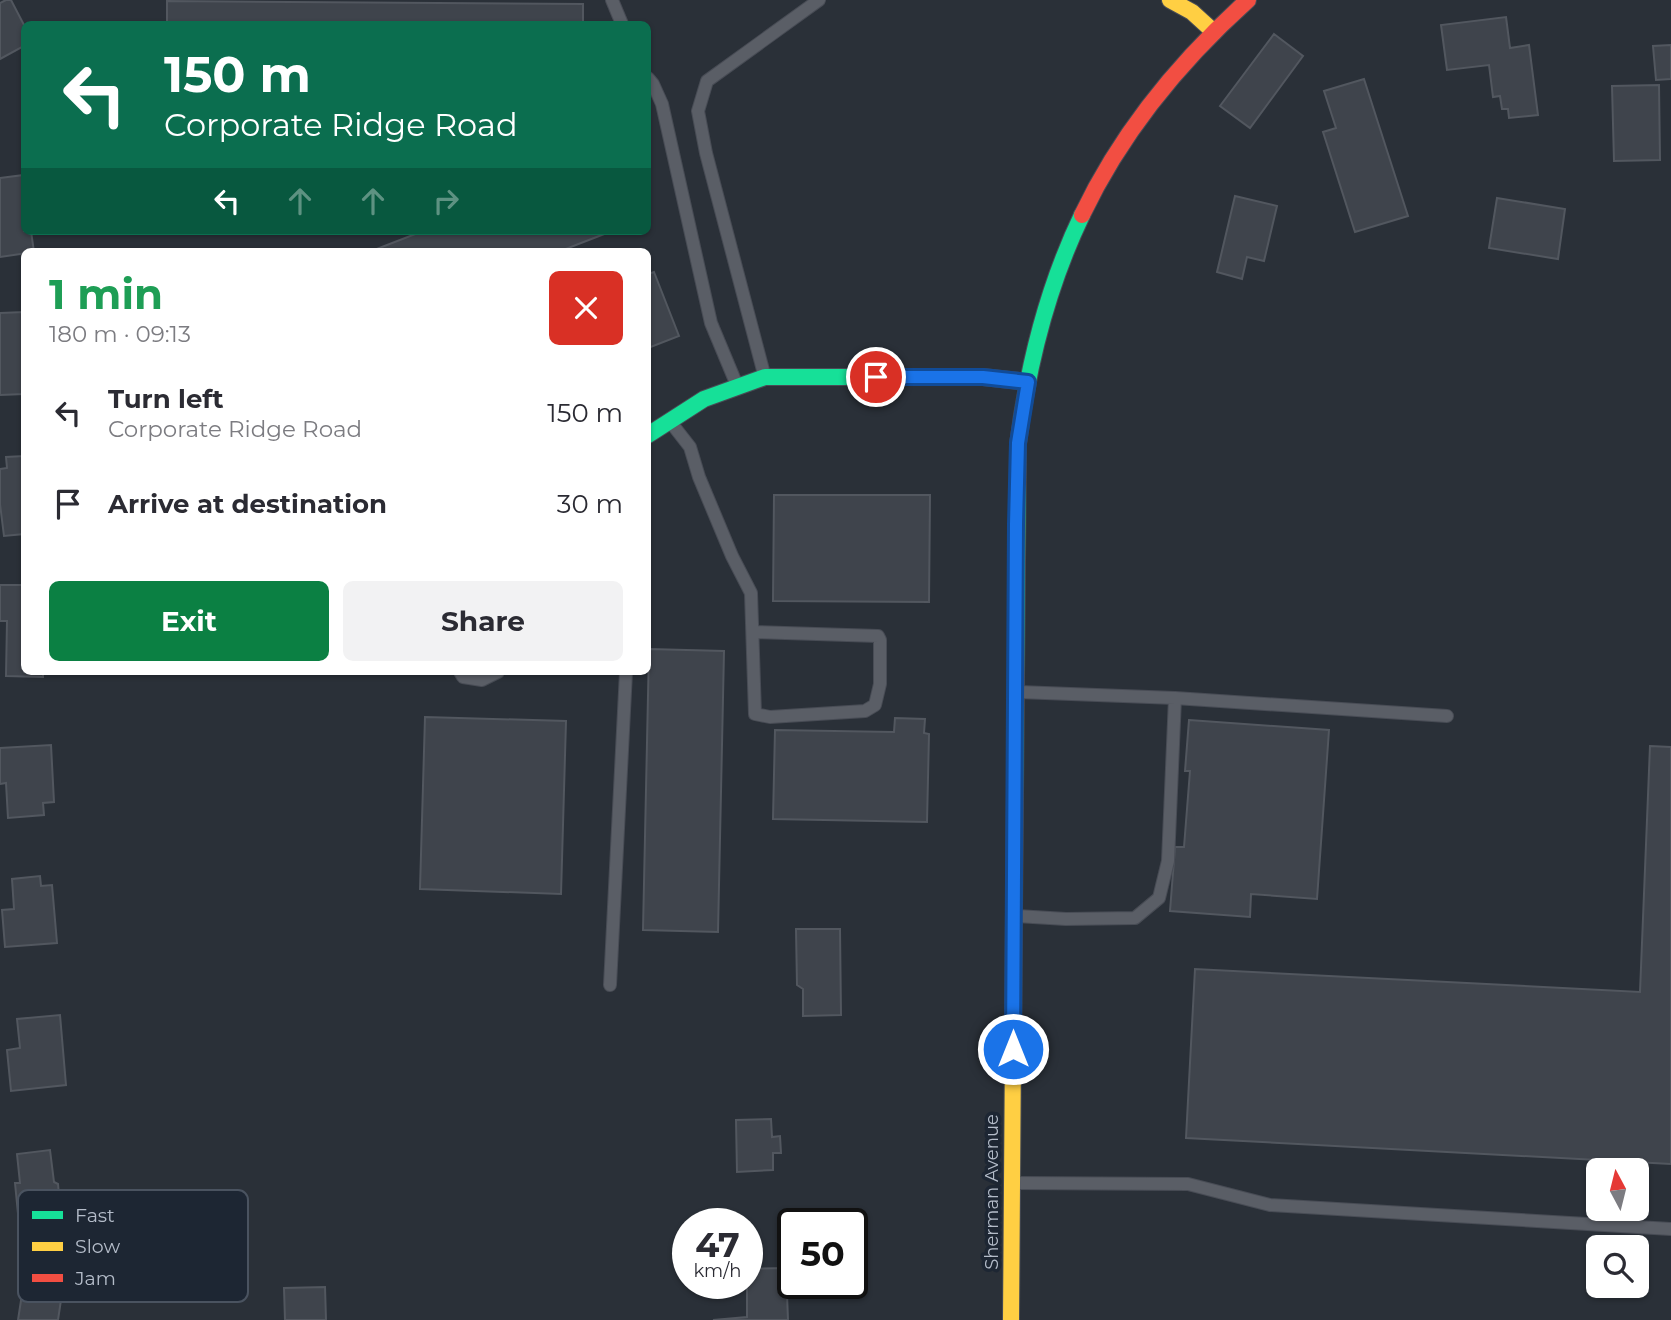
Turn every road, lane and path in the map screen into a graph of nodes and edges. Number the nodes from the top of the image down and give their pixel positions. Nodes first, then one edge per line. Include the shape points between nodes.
1 (612, 0) edge
2 (819, 0) edge
3 (1170, 0) edge
4 (1248, 0) edge
5 (621, 21) edge
6 (1214, 32) junction
7 (651, 81) edge
8 (765, 377) junction
9 (1028, 382) junction
10 (737, 387) junction
11 (669, 421) junction
12 (651, 433) edge
13 (752, 632) junction
14 (462, 675) edge
15 (492, 675) edge
16 (626, 675) edge
17 (1014, 691) junction
18 (1175, 698) junction
19 (1447, 716) dead end
20 (1013, 916) junction
21 (610, 985) dead end
22 (1012, 1183) junction
23 (1671, 1229) edge
24 (1011, 1320) edge

1 - 5 lane
2 - 8 lane via 707,81 698,111
3 - 6 main road
4 - 6 main road, Sherman Avenue
6 - 9 main road, Sherman Avenue via 1144,112 1082,215 1059,265
7 - 10 lane via 662,104 711,323
8 - 9 main road via 983,377
8 - 10 main road
9 - 17 main road, Sherman Avenue via 1018,443
10 - 11 main road via 704,398
11 - 12 main road
11 - 13 lane via 690,447 727,545 751,593
13 - 13 lane via 755,714 865,711 875,705 880,684 878,636
14 - 15 lane via 482,680
16 - 21 lane
17 - 18 lane
17 - 20 main road, Sherman Avenue
18 - 19 lane
18 - 20 lane via 1168,861 1159,898 1135,918
20 - 22 main road, Sherman Avenue
22 - 23 lane via 1188,1184 1270,1205
22 - 24 main road, Sherman Avenue

